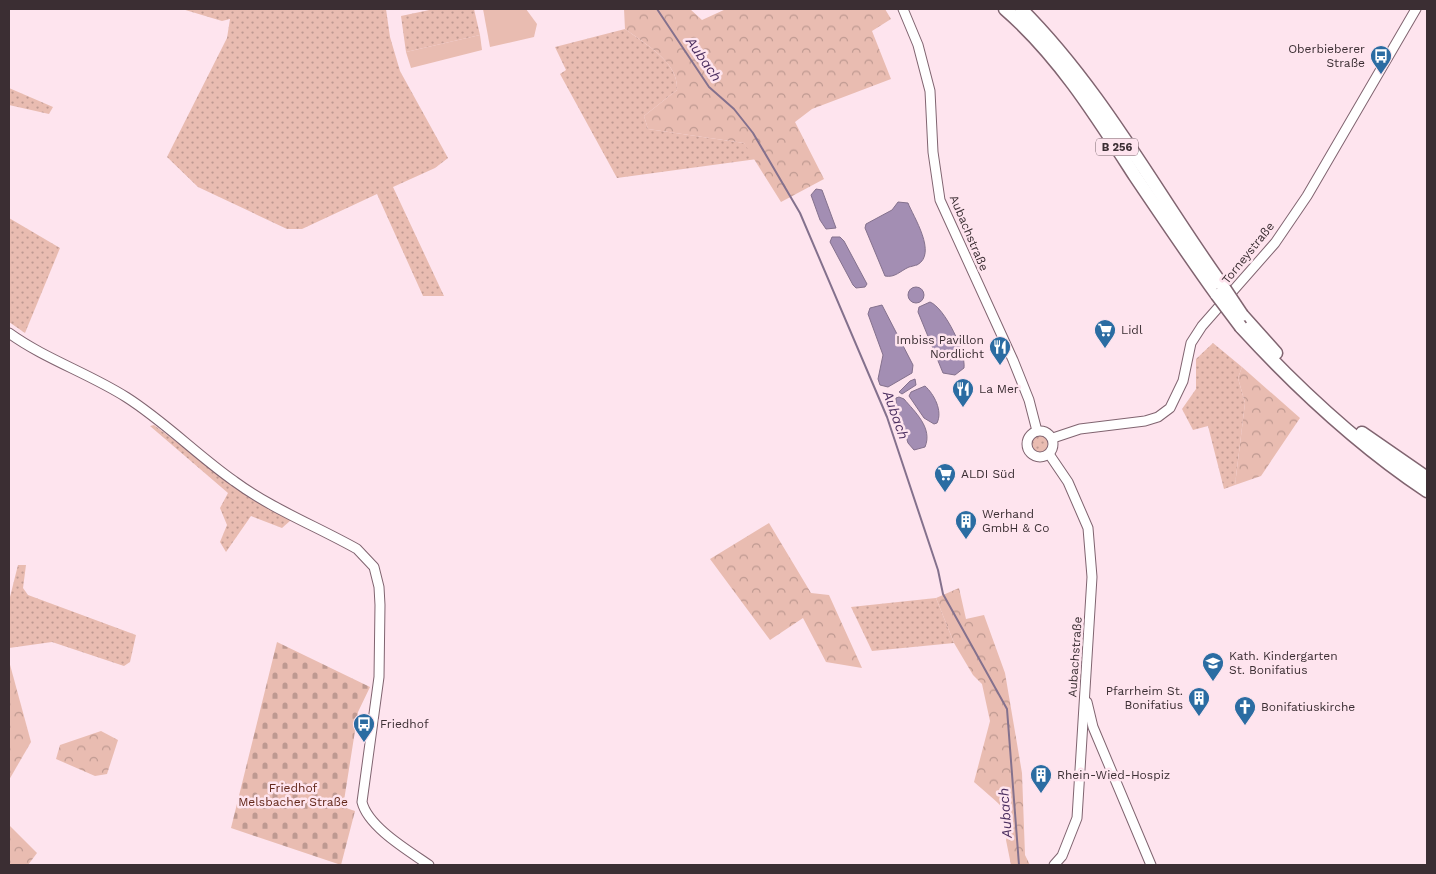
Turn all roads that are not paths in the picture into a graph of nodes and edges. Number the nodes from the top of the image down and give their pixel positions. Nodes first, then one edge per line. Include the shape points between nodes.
1 (902, 9) edge
2 (1005, 9) edge
3 (1021, 9) edge
4 (1416, 9) edge
5 (1220, 290) junction
6 (1242, 321) junction
7 (9, 333) edge
8 (1037, 431) junction
9 (1052, 438) junction
10 (1049, 454) junction
11 (1427, 478) edge
12 (1427, 491) edge
13 (1086, 694) junction
14 (429, 865) edge
15 (1054, 865) edge
16 (1151, 865) edge

1 - 8 street, Aubachstraße via 918,45 930,91 933,152 940,200 1013,360
2 - 5 highway, B 256 via 1040,43 1084,99 1171,230
3 - 5 highway, B 256 via 1093,93
4 - 9 street, Torneystraße via 1307,196 1275,243 1202,326 1191,343 1184,382 1170,408 1145,421 1080,429
5 - 6 highway, B 256, bridge
6 - 11 highway, B 256 via 1356,428
6 - 12 highway, B 256 via 1285,376 1347,431
7 - 14 street via 128,398 256,496 366,556 374,567 380,588 380,667 362,793 364,808 382,829
8 - 9 street
8 - 10 street via 1030,436 1028,449 1038,458
9 - 10 street via 1054,446
10 - 13 street, Aubachstraße via 1068,482 1088,528 1092,577
13 - 15 street, Aubachstraße via 1076,818 1062,856
13 - 16 street via 1093,726

